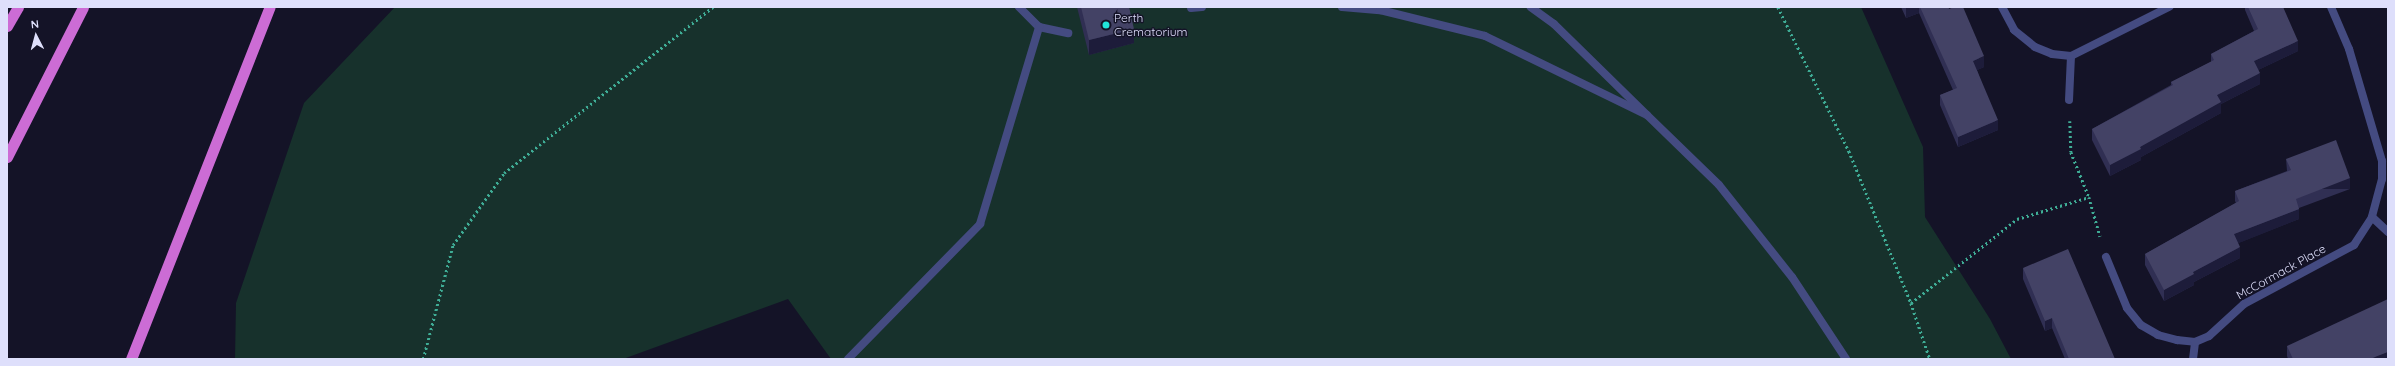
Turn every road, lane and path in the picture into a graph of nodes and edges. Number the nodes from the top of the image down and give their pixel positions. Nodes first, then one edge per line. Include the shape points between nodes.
1 (18, 7) edge
2 (83, 7) edge
3 (270, 7) edge
4 (713, 7) edge
5 (1020, 7) edge
6 (1202, 7) edge
7 (1342, 7) edge
8 (1531, 7) edge
9 (1778, 7) edge
10 (2002, 7) edge
11 (2169, 7) edge
12 (2331, 7) edge
13 (1192, 8) edge
14 (7, 26) edge
15 (1039, 27) junction
16 (1068, 33) dead end
17 (2071, 56) junction
18 (2069, 100) joint
19 (1647, 115) junction
20 (7, 157) edge
21 (2089, 197) junction
22 (2372, 217) junction
23 (2388, 232) edge
24 (2106, 257) joint
25 (1911, 303) junction
26 (2195, 342) junction
27 (131, 359) edge
28 (423, 359) edge
29 (848, 359) edge
30 (1846, 359) edge
31 (1930, 359) edge
32 (2193, 359) edge

1 - 14 highway
2 - 20 highway
3 - 27 highway
4 - 28 path via 504,173 453,245
5 - 15 street
6 - 13 street
7 - 19 street via 1380,10 1486,36
8 - 19 street via 1554,24
9 - 25 path via 1849,150
10 - 17 street via 2014,30 2035,47 2052,54
11 - 17 street
12 - 22 street, McCormack Place via 2349,49 2382,161 2382,179
15 - 16 street
15 - 29 street via 980,224
17 - 18 street
18 - 21 path via 2070,152
19 - 30 street via 1719,185 1792,277
21 - 24 path
21 - 25 path via 2016,219
22 - 23 street
22 - 26 street, McCormack Place via 2354,245 2244,304 2209,336
24 - 26 street via 2127,308 2141,325 2177,340
25 - 31 path
26 - 32 street

